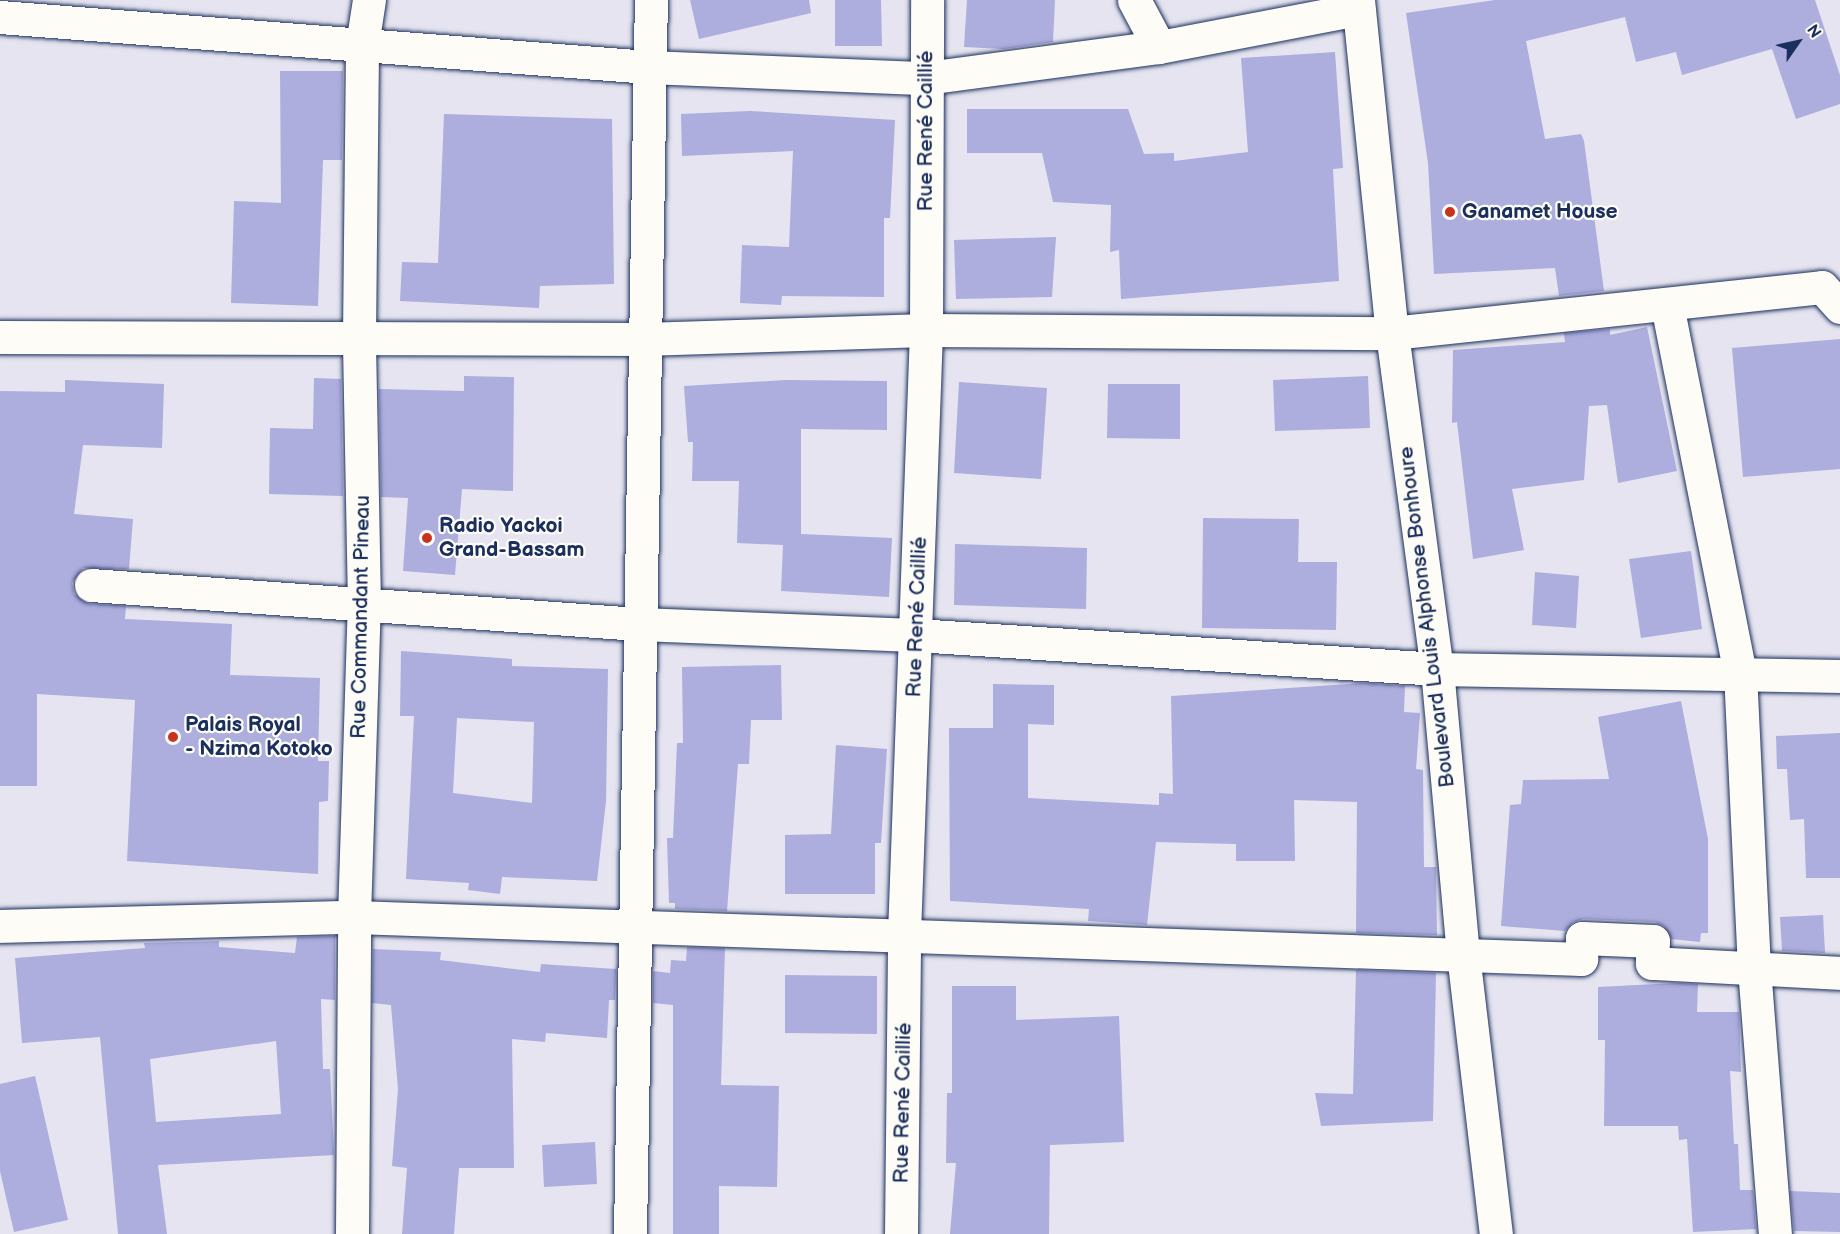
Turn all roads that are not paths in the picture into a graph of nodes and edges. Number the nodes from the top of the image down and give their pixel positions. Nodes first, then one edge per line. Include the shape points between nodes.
1 (369, 0) edge
2 (651, 0) edge
3 (927, 0) edge
4 (1134, 0) edge
5 (1358, 4) edge
6 (0, 17) edge
7 (362, 45) junction
8 (1159, 46) junction
9 (648, 67) junction
10 (926, 78) junction
11 (1667, 305) junction
12 (1840, 307) edge
13 (926, 330) junction
14 (1392, 333) junction
15 (359, 336) junction
16 (0, 337) edge
17 (643, 339) junction
18 (91, 585) dead end
19 (364, 604) junction
20 (638, 624) junction
21 (916, 635) junction
22 (1437, 669) junction
23 (1740, 672) junction
24 (1840, 676) edge
25 (354, 917) junction
26 (0, 926) edge
27 (632, 929) junction
28 (904, 934) junction
29 (1463, 954) junction
30 (1754, 968) junction
31 (1840, 973) edge
32 (352, 1234) edge
33 (630, 1234) edge
34 (901, 1234) edge
35 (1496, 1234) edge
36 (1775, 1234) edge

1 - 7 street, Rue Commandant Pineau
2 - 9 street
3 - 10 street, Rue René Caillié
4 - 8 street
5 - 8 street
5 - 14 street, Boulevard Louis Alphonse Bonhoure
6 - 7 street
7 - 9 street
7 - 15 street, Rue Commandant Pineau
8 - 10 street
9 - 10 street
9 - 17 street
10 - 13 street, Rue René Caillié
11 - 12 street via 1822,287
11 - 14 street
11 - 23 street
13 - 14 street
13 - 17 street
13 - 21 street, Rue René Caillié
14 - 22 street, Boulevard Louis Alphonse Bonhoure
15 - 16 street
15 - 17 street
15 - 19 street, Rue Commandant Pineau
17 - 20 street
18 - 19 street
19 - 20 street
19 - 25 street, Rue Commandant Pineau
20 - 21 street
20 - 27 street
21 - 22 street
21 - 28 street, Rue René Caillié
22 - 23 street
22 - 29 street, Boulevard Louis Alphonse Bonhoure
23 - 24 street
23 - 30 street
25 - 26 street
25 - 27 street
25 - 32 street, Rue Commandant Pineau
27 - 28 street
27 - 33 street
28 - 29 street
28 - 34 street, Rue René Caillié
29 - 30 street via 1581,959 1582,938 1653,941 1652,963
29 - 35 street, Boulevard Louis Alphonse Bonhoure
30 - 31 street
30 - 36 street

